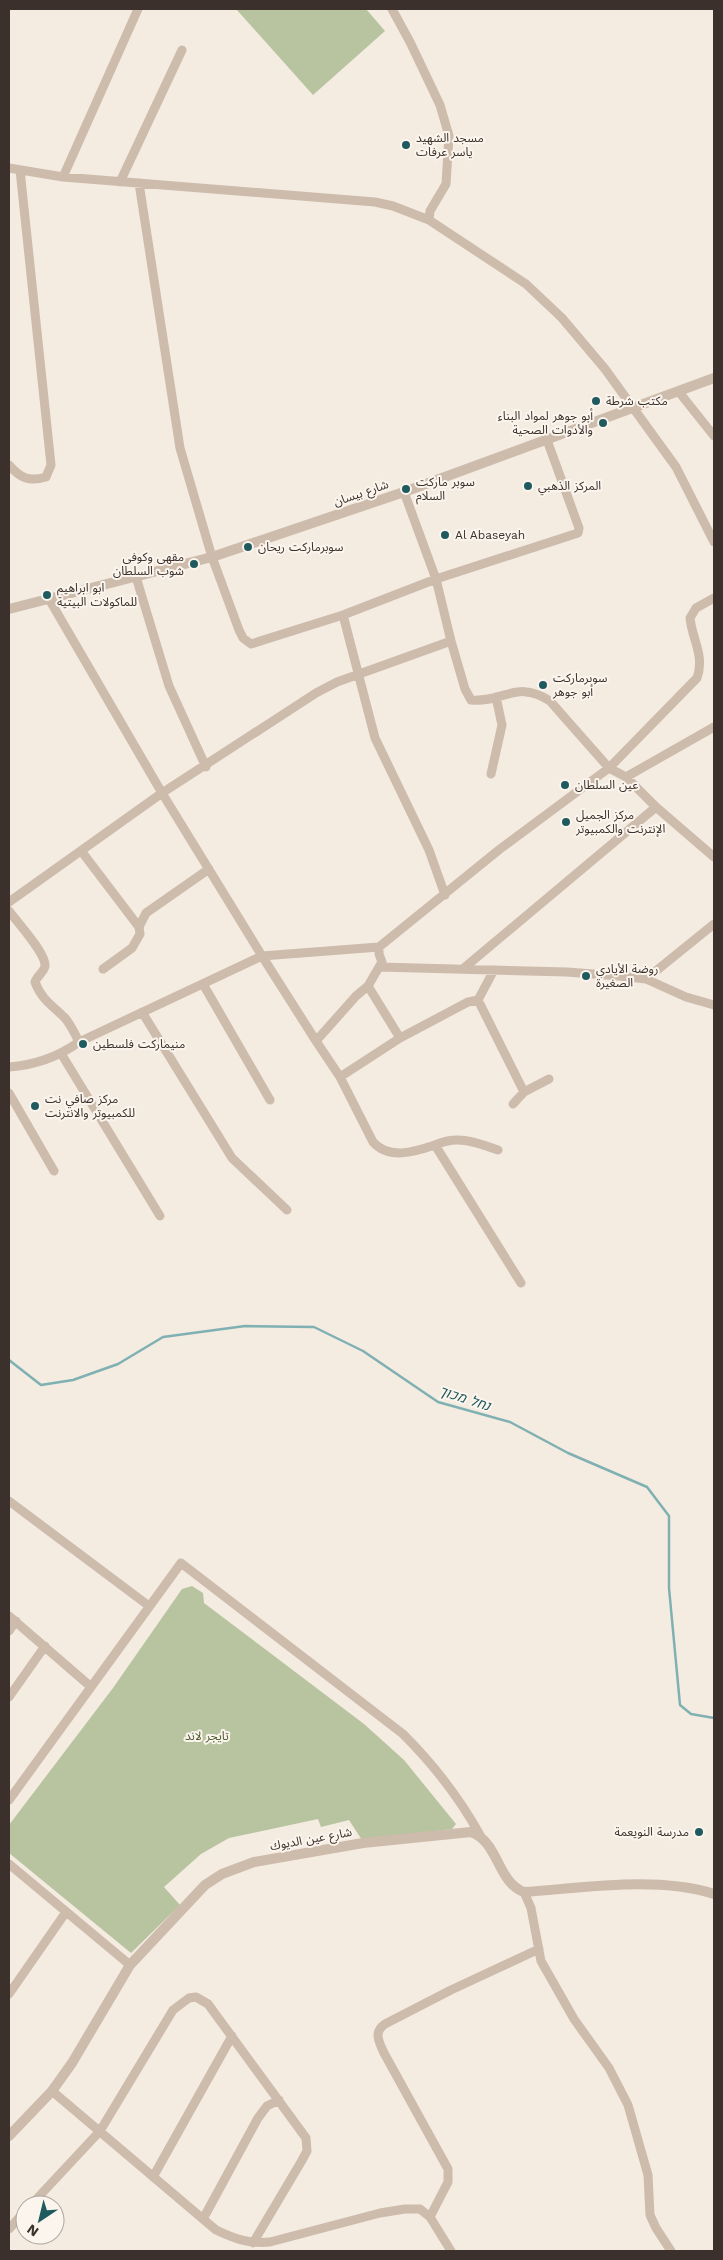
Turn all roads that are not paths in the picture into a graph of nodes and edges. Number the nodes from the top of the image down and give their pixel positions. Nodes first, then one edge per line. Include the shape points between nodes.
1 (138, 9) edge
2 (392, 9) edge
3 (182, 50) dead end
4 (9, 168) edge
5 (20, 170) junction
6 (63, 177) junction
7 (120, 182) junction
8 (139, 183) junction
9 (429, 220) junction
10 (714, 378) edge
11 (679, 392) junction
12 (632, 408) junction
13 (714, 436) edge
14 (547, 440) junction
15 (9, 465) edge
16 (404, 492) junction
17 (714, 542) edge
18 (212, 557) junction
19 (136, 577) junction
20 (436, 579) junction
21 (714, 598) edge
22 (49, 599) junction
23 (9, 609) edge
24 (343, 615) junction
25 (451, 641) junction
26 (360, 674) junction
27 (496, 697) junction
28 (714, 727) edge
29 (206, 767) junction
30 (609, 768) junction
31 (491, 774) dead end
32 (626, 778) junction
33 (162, 794) junction
34 (656, 808) junction
35 (82, 852) junction
36 (714, 858) edge
37 (209, 869) junction
38 (445, 895) junction
39 (9, 902) edge
40 (9, 911) edge
41 (714, 924) edge
42 (139, 927) junction
43 (379, 947) junction
44 (262, 956) junction
45 (379, 967) junction
46 (464, 968) junction
47 (103, 969) dead end
48 (494, 970) junction
49 (646, 980) junction
50 (203, 984) junction
51 (368, 986) junction
52 (478, 1000) junction
53 (714, 1005) edge
54 (142, 1012) junction
55 (400, 1038) junction
56 (316, 1041) junction
57 (79, 1042) junction
58 (62, 1054) junction
59 (9, 1067) edge
60 (340, 1077) junction
61 (549, 1079) dead end
62 (524, 1092) junction
63 (9, 1093) edge
64 (270, 1100) dead end
65 (513, 1104) dead end
66 (435, 1146) junction
67 (498, 1150) dead end
68 (54, 1171) dead end
69 (286, 1210) dead end
70 (160, 1216) dead end
71 (521, 1283) dead end
72 (9, 1501) edge
73 (149, 1606) junction
74 (12, 1619) edge
75 (9, 1632) edge
76 (45, 1646) junction
77 (90, 1686) junction
78 (9, 1698) edge
79 (9, 1800) edge
80 (480, 1835) junction
81 (9, 1864) edge
82 (524, 1892) junction
83 (714, 1894) edge
84 (66, 1912) junction
85 (539, 1949) junction
86 (130, 1965) junction
87 (9, 1994) edge
88 (232, 2036) junction
89 (52, 2091) junction
90 (279, 2100) junction
91 (100, 2131) junction
92 (9, 2136) edge
93 (153, 2177) junction
94 (40, 2195) edge
95 (430, 2217) junction
96 (203, 2219) junction
97 (253, 2243) junction
98 (451, 2251) edge
99 (671, 2251) edge

1 - 6 street
2 - 9 street via 440,105 449,136 446,184 430,211
3 - 7 street
4 - 5 street
5 - 6 street
5 - 15 street via 51,465 46,477 29,480 21,478
6 - 7 street
7 - 8 street
8 - 9 street via 375,202
8 - 18 street via 180,448
9 - 12 street via 508,271 538,295 605,369
10 - 11 street, شارع بيسان
11 - 12 street, شارع بيسان
11 - 13 street
12 - 14 street, شارع بيسان
12 - 17 street via 676,467
14 - 16 street, شارع بيسان
14 - 20 street via 580,531
16 - 18 street, شارع بيسان
16 - 20 street
18 - 19 street, شارع بيسان
18 - 24 street via 239,630 247,643
19 - 22 street, شارع بيسان
19 - 29 street via 169,686
20 - 24 street
20 - 25 street
21 - 30 street via 696,608 690,618 701,658 698,678
22 - 23 street, شارع بيسان
22 - 33 street
24 - 26 street
25 - 26 street
25 - 27 street via 465,689 472,700
26 - 29 street via 300,702
26 - 38 street via 376,738 429,850
27 - 30 street via 529,691 550,701
27 - 31 street via 502,725
28 - 32 street
29 - 33 street
30 - 32 street
30 - 38 street via 500,849
32 - 34 street
33 - 35 street
33 - 37 street
34 - 36 street
34 - 46 street
35 - 39 street
35 - 42 street
37 - 42 street via 146,913
37 - 44 street
38 - 43 street
40 - 57 street via 42,954 45,964 35,982 37,988 68,1022
41 - 49 street
42 - 47 street via 140,934 132,948
43 - 44 street
43 - 45 street via 382,962
44 - 50 street
44 - 56 street
45 - 46 street
45 - 51 street
46 - 48 street
48 - 49 street via 576,972
48 - 52 street
49 - 53 street
50 - 54 street
50 - 64 street
51 - 55 street
51 - 56 street
52 - 55 street via 468,1002
52 - 62 street
54 - 57 street
54 - 69 street via 232,1158
55 - 60 street
56 - 60 street
57 - 58 street
58 - 59 street via 24,1066
58 - 70 street
60 - 66 street via 378,1148 395,1153
61 - 62 street
62 - 65 street
63 - 68 street
66 - 67 street via 458,1139
66 - 71 street
72 - 73 street
73 - 77 street
73 - 80 street via 181,1563 402,1734 429,1760
74 - 75 street
74 - 76 street
76 - 77 street
76 - 78 street
77 - 79 street
80 - 82 street via 513,1886
80 - 86 street, شارع عين الديوك via 462,1832 400,1838 233,1868 205,1885
81 - 84 street
82 - 83 street via 635,1884
82 - 85 street via 531,1908
84 - 86 street
84 - 87 street
85 - 95 street via 394,2019 378,2032 384,2053 448,2169 448,2182
85 - 99 street via 541,1961 557,1990 620,2087 628,2105 648,2175 650,2215
86 - 89 street, شارع عين الديوك via 91,2033
88 - 90 street
88 - 91 street via 202,1999 196,1997 181,2004 165,2021
88 - 93 street
89 - 91 street
89 - 92 street, شارع عين الديوك
90 - 96 street via 266,2106 258,2118
90 - 97 street via 306,2138 307,2151
91 - 93 street
91 - 94 street
93 - 96 street
95 - 97 street via 420,2209 405,2209 270,2242
95 - 98 street
96 - 97 street via 216,2230

